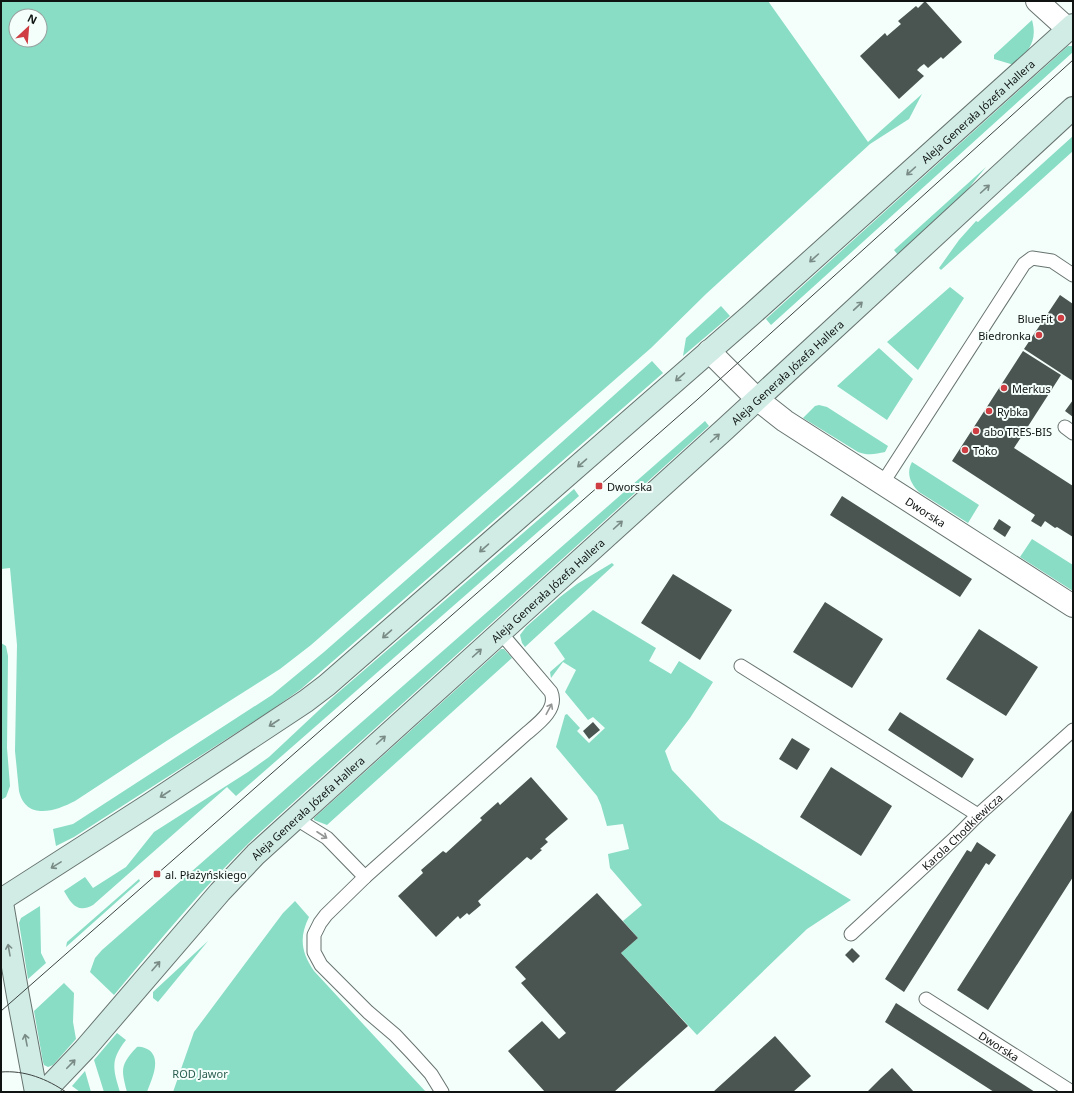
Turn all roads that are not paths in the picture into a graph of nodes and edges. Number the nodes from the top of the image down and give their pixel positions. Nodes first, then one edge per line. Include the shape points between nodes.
1 (1037, 1) edge
2 (1071, 30) edge
3 (1073, 108) edge
4 (1073, 274) edge
5 (709, 351) junction
6 (757, 399) junction
7 (882, 484) junction
8 (1073, 606) edge
9 (500, 632) junction
10 (741, 666) dead end
11 (1073, 730) edge
12 (978, 815) junction
13 (295, 818) junction
14 (365, 877) junction
15 (1, 897) edge
16 (1, 900) edge
17 (851, 934) dead end
18 (9, 986) edge
19 (926, 999) dead end
20 (36, 1092) edge
21 (44, 1092) edge
22 (442, 1092) edge
23 (1072, 1092) edge

1 - 2 street
2 -> 5 street, Aleja Generała Józefa Hallera
6 -> 3 street, Aleja Generała Józefa Hallera
4 - 7 lane via 1052,261 1032,258 1024,264
5 - 6 street, Dworska
5 -> 16 street, Aleja Generała Józefa Hallera via 328,685
6 - 7 street, Dworska via 791,426
9 -> 6 street, Aleja Generała Józefa Hallera
7 - 8 street, Dworska
13 -> 9 street, Aleja Generała Józefa Hallera
14 -> 9 lane via 546,716 553,697
10 - 12 lane
11 - 12 lane, Karola Chodkiewicza
12 - 17 lane, Karola Chodkiewicza
13 -> 14 lane via 327,838
21 -> 13 street, Aleja Generała Józefa Hallera via 85,1049 220,892
14 - 22 lane via 320,923 314,935 314,952 328,973 412,1053 431,1074
15 - 16 street
18 -> 16 street
20 -> 18 street
19 - 23 lane, Dworska

